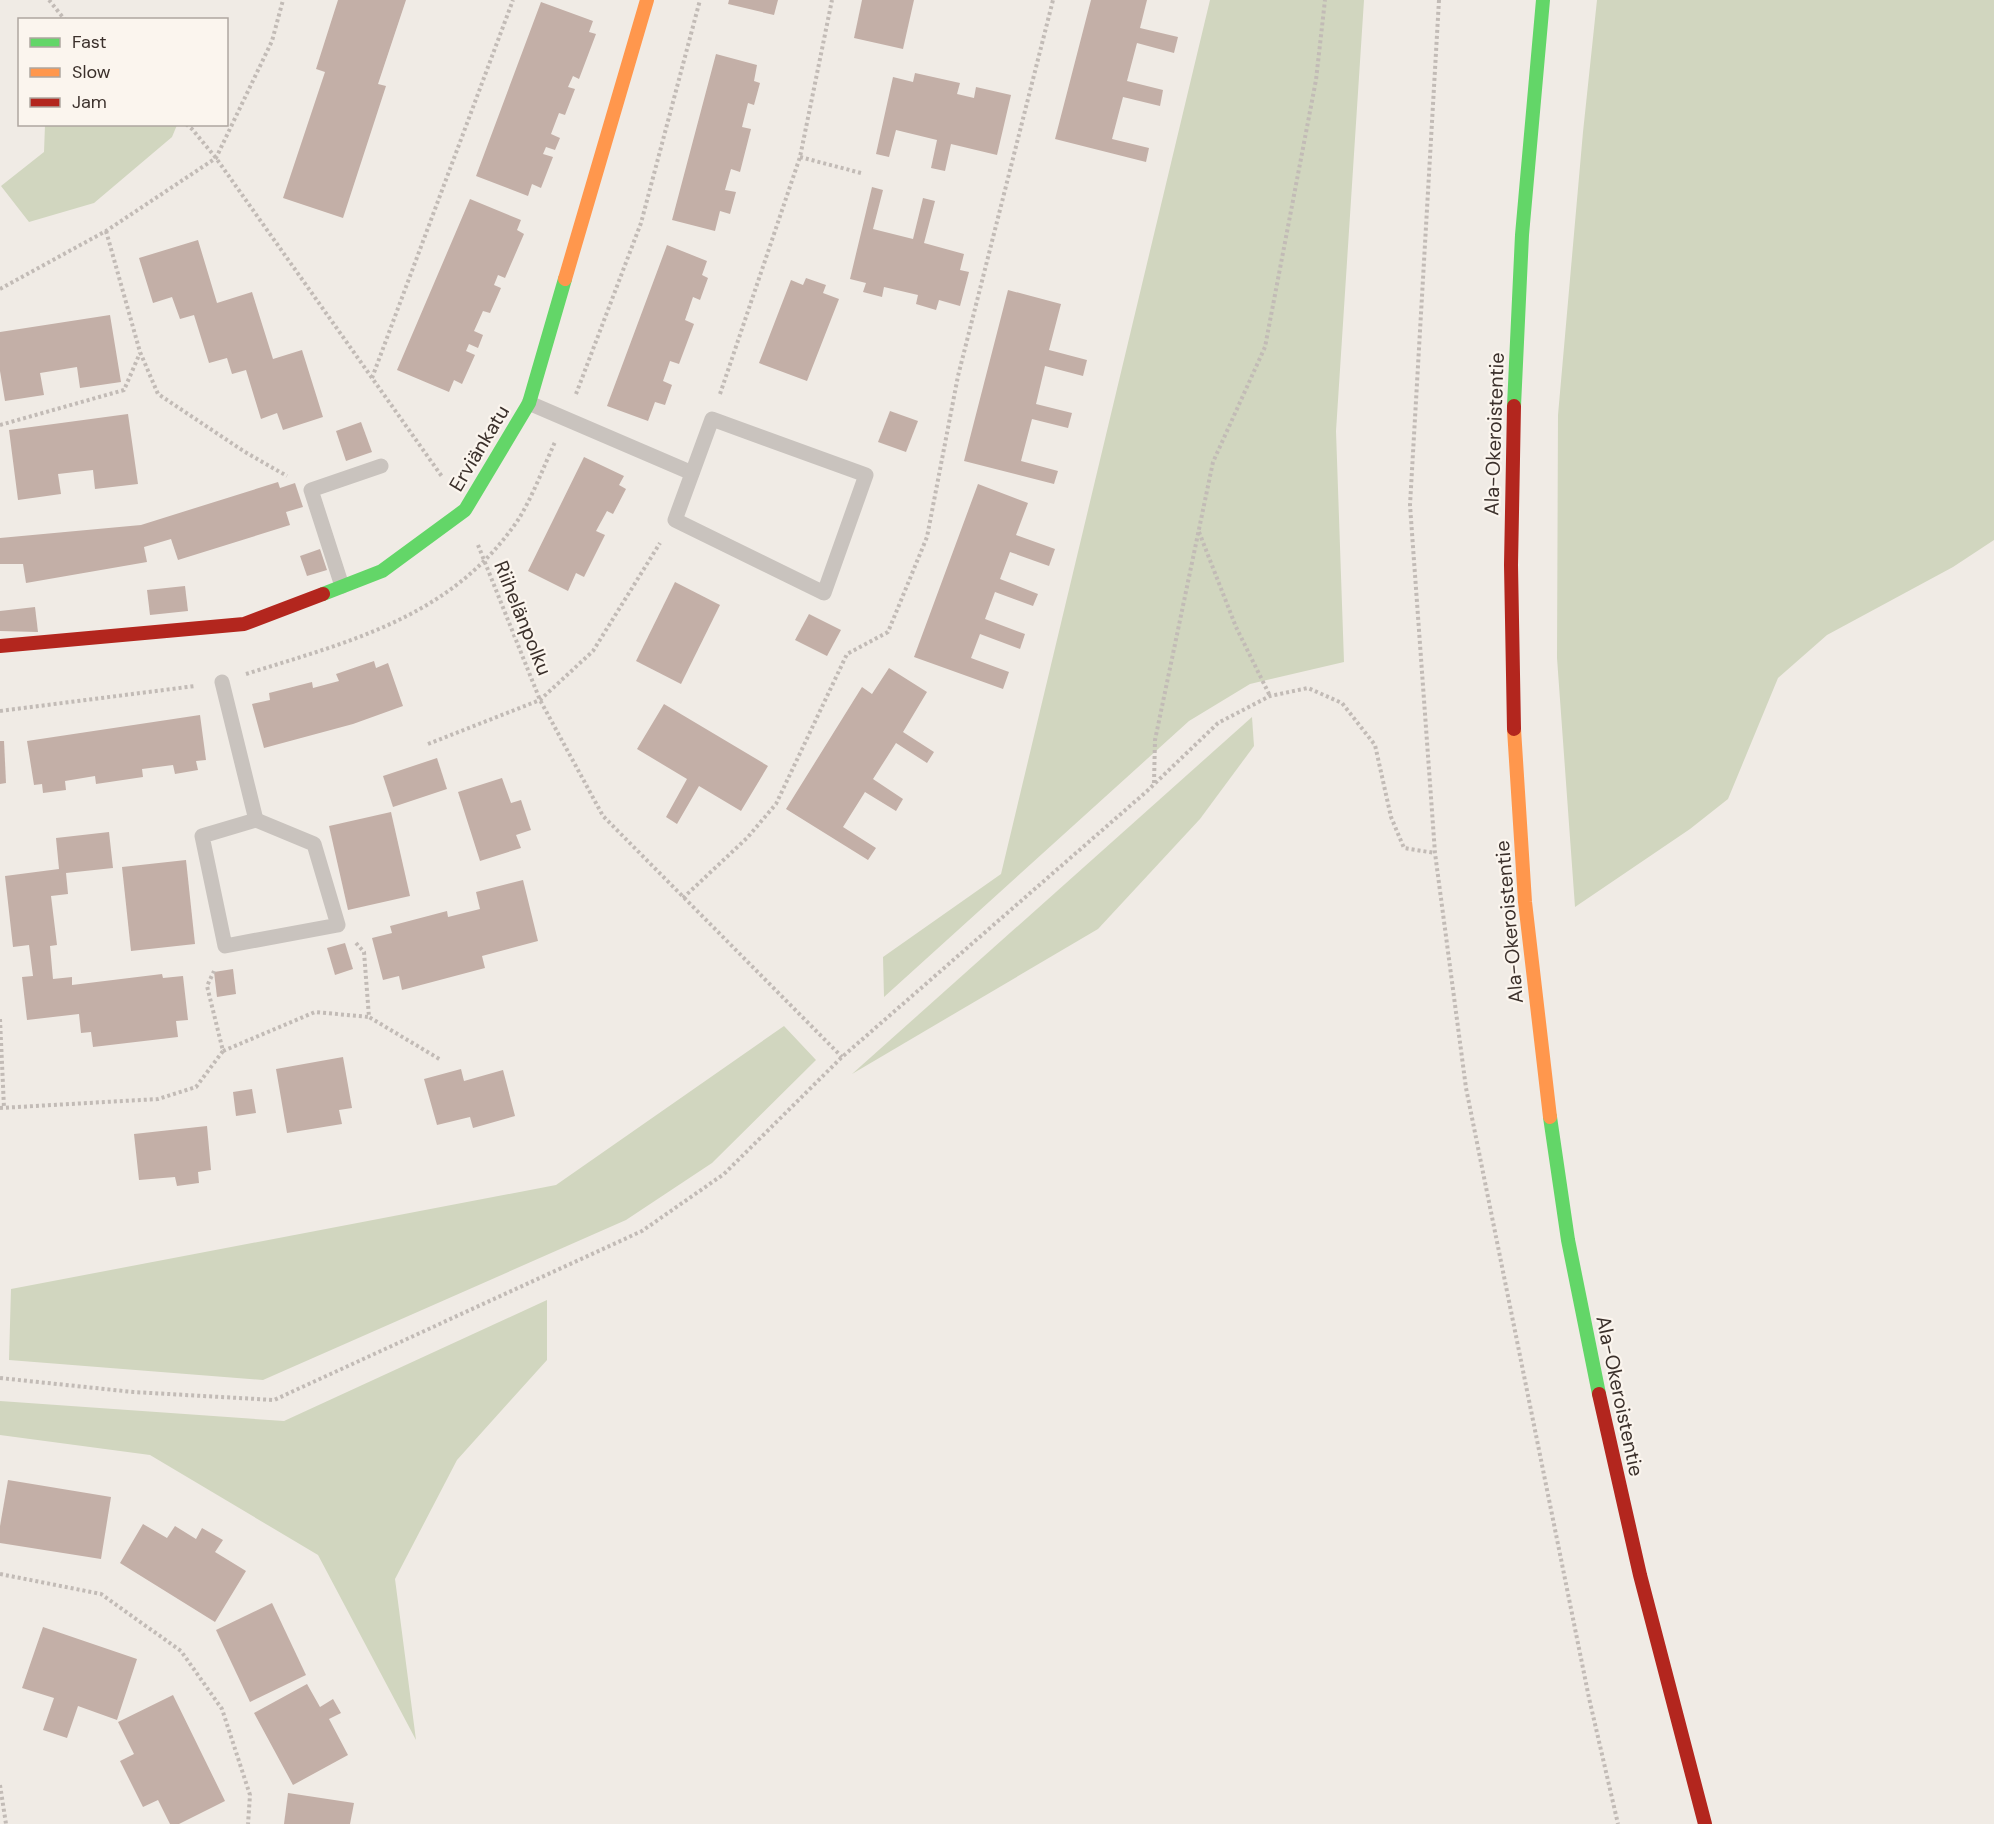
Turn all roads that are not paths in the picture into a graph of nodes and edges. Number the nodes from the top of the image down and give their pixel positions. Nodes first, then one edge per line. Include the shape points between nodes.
1 (647, 0) edge
2 (1543, 0) edge
3 (529, 403) junction
4 (381, 466) dead end
5 (692, 473) junction
6 (342, 586) junction
7 (0, 646) edge
8 (222, 682) road end
9 (256, 820) junction
10 (1705, 1824) edge

1 - 3 main road, Erviänkatu
2 - 10 main road, Ala-Okeroistentie via 1517,314 1511,548 1515,747 1526,896 1555,1158 1588,1347 1607,1438
3 - 5 lane
3 - 6 main road, Erviänkatu via 465,510 382,571
4 - 6 lane via 311,490
5 - 5 lane via 712,419 867,476 824,593 675,520
6 - 7 main road, Erviänkatu via 244,624
8 - 9 lane
9 - 9 lane via 202,836 225,946 338,926 314,844

